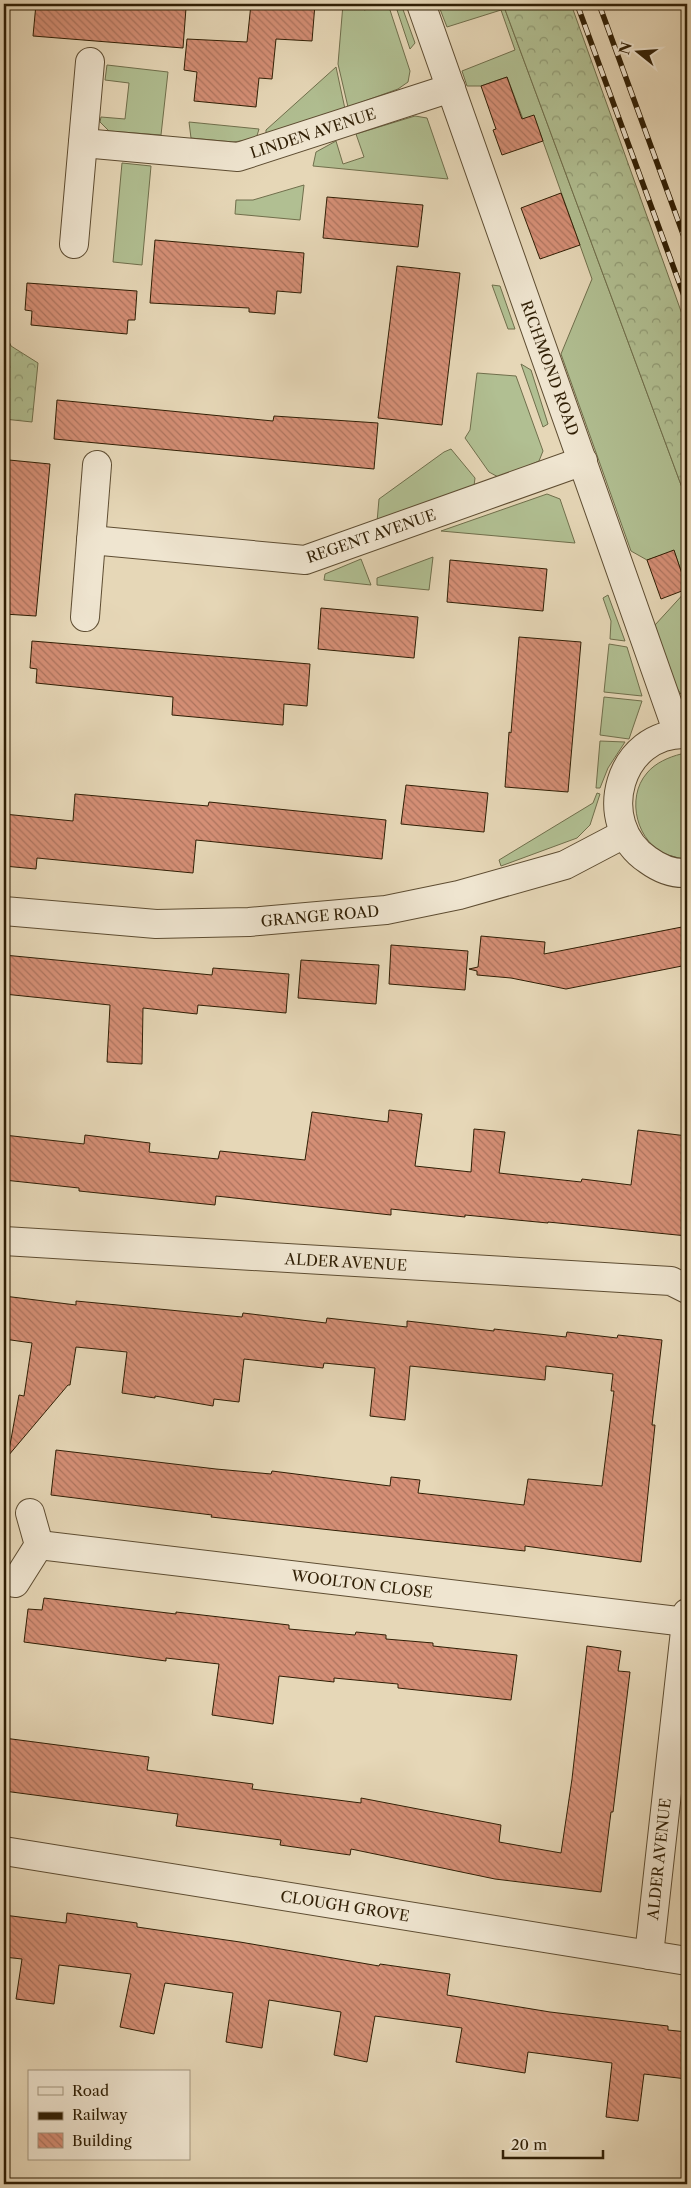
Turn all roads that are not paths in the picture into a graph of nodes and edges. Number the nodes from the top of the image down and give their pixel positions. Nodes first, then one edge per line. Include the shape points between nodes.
1 (421, 4) edge
2 (90, 62) dead end
3 (451, 88) junction
4 (83, 143) junction
5 (74, 244) dead end
6 (583, 461) junction
7 (97, 465) dead end
8 (91, 540) junction
9 (84, 617) dead end
10 (682, 734) edge
11 (624, 834) junction
12 (687, 873) edge
13 (4, 911) edge
14 (4, 1241) edge
15 (687, 1289) edge
16 (30, 1513) dead end
17 (39, 1545) junction
18 (15, 1583) dead end
19 (687, 1617) edge
20 (4, 1851) edge
21 (648, 1955) junction
22 (687, 1962) edge

1 - 3 street, RICHMOND ROAD
2 - 4 street
3 - 4 street, LINDEN AVENUE via 238,157
3 - 6 street, RICHMOND ROAD
4 - 5 street
6 - 8 street, REGENT AVENUE via 306,560
6 - 10 street, RICHMOND ROAD
7 - 8 street
8 - 9 street
10 - 11 street via 656,740 638,752 625,770 618,791 618,813
11 - 12 street via 638,853 657,867
11 - 13 street, GRANGE ROAD via 565,865 459,895 386,910 249,922 156,924
14 - 15 street, ALDER AVENUE via 671,1281
16 - 17 street
17 - 18 street
17 - 19 street, WOOLTON CLOSE
19 - 21 street, ALDER AVENUE
20 - 21 street, CLOUGH GROVE
21 - 22 street, CLOUGH GROVE

